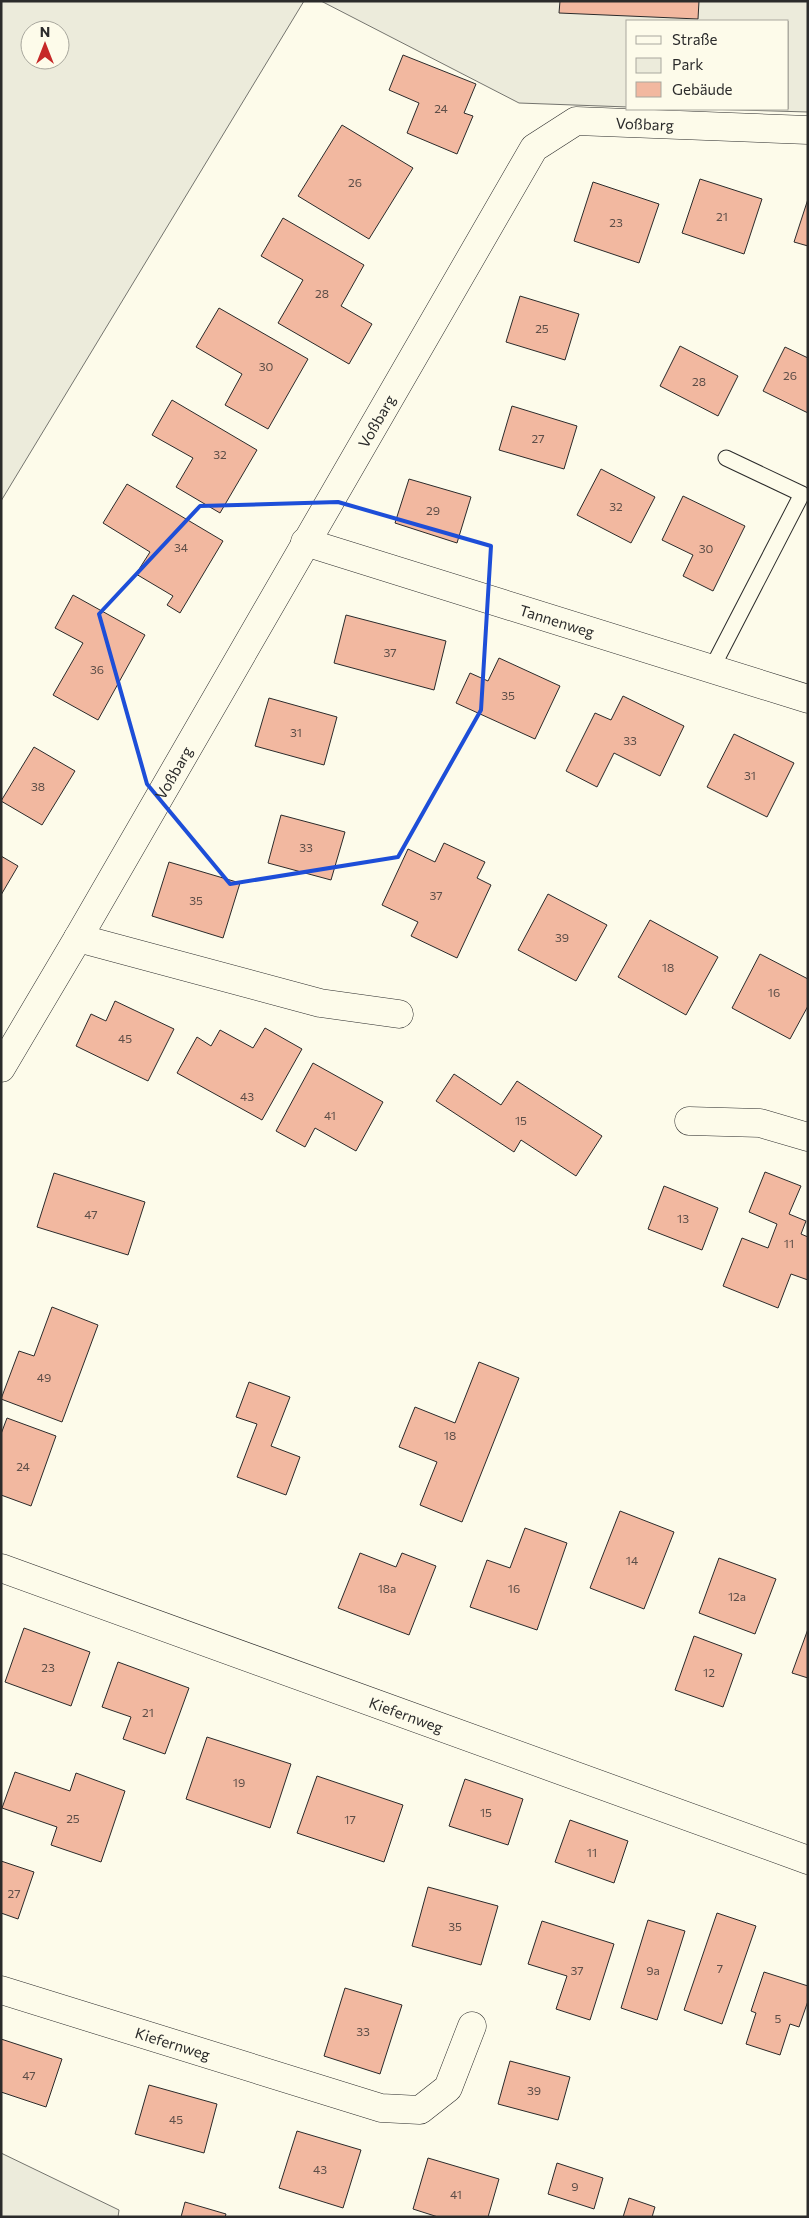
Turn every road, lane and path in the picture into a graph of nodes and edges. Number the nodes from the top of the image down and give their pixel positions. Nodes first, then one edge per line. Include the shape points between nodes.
1 (808, 130) edge
2 (726, 458) dead end
3 (305, 542) junction
4 (711, 670) junction
5 (808, 699) edge
6 (78, 938) junction
7 (399, 1014) dead end
8 (1, 1068) edge
9 (689, 1121) dead end
10 (808, 1137) edge
11 (3, 1572) edge
12 (808, 1860) edge
13 (1, 1990) edge
14 (472, 2026) dead end

1 - 3 street, Voßbarg via 576,121 534,148
2 - 4 lane via 802,494
3 - 4 street, Tannenweg
3 - 6 street, Voßbarg
4 - 5 street, Tannenweg
6 - 7 street via 320,1003
6 - 8 street, Voßbarg
9 - 10 street via 760,1123
11 - 12 street, Kiefernweg
13 - 14 street, Kiefernweg via 381,2108 420,2110 448,2088

